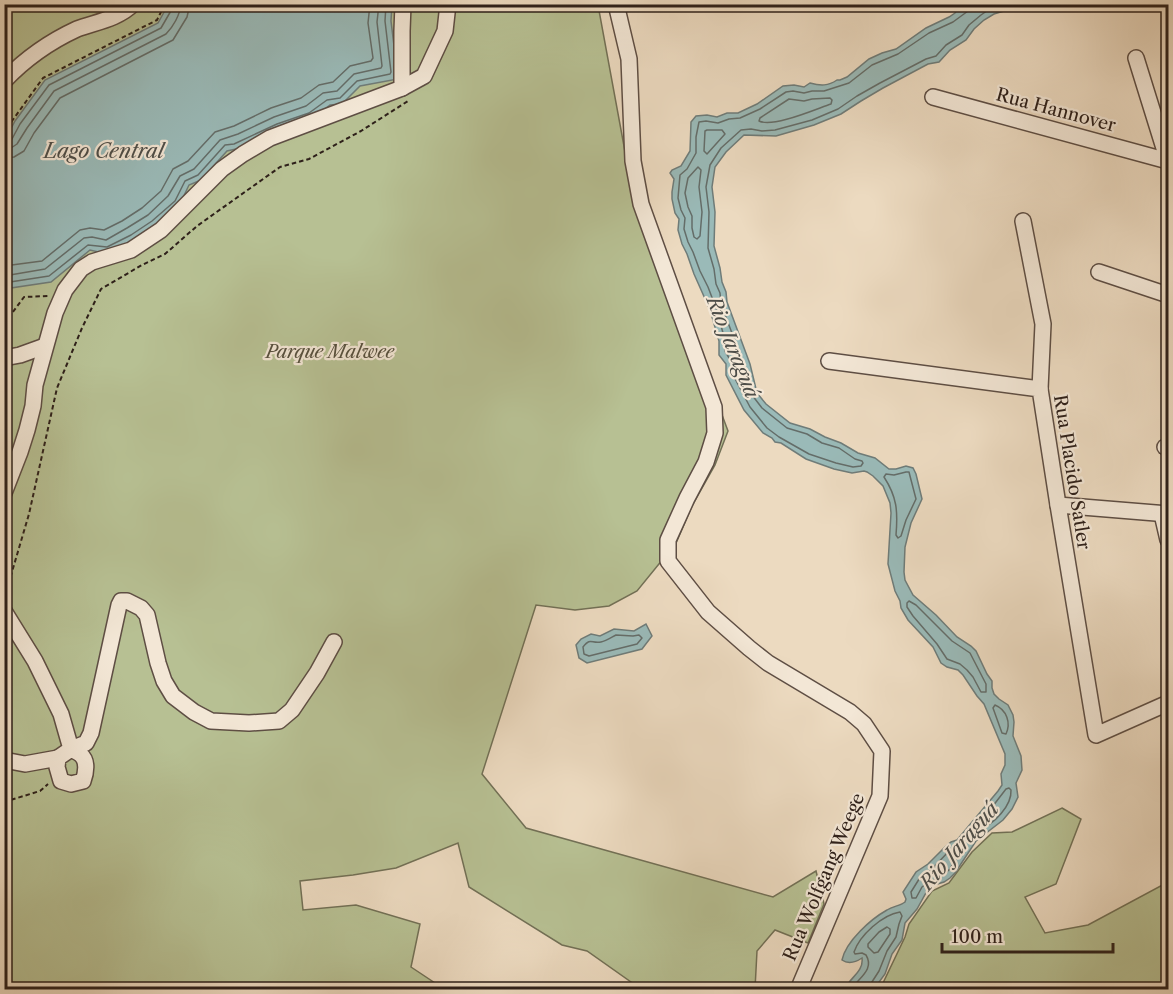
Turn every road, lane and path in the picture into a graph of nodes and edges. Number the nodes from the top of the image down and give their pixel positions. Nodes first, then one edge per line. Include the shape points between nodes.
1 (133, 4) edge
2 (165, 4) edge
3 (403, 4) edge
4 (448, 4) edge
5 (616, 4) edge
6 (1136, 58) dead end
7 (424, 76) junction
8 (4, 81) edge
9 (402, 88) junction
10 (933, 97) dead end
11 (4, 135) edge
12 (1168, 161) edge
13 (1023, 221) dead end
14 (1099, 272) dead end
15 (1168, 295) edge
16 (45, 346) junction
17 (4, 358) edge
18 (829, 361) dead end
19 (1040, 390) junction
20 (5, 488) edge
21 (1058, 505) junction
22 (1165, 514) edge
23 (1168, 540) edge
24 (9, 617) edge
25 (334, 642) dead end
26 (1168, 703) edge
27 (64, 754) junction
28 (4, 760) edge
29 (59, 775) junction
30 (4, 802) edge
31 (798, 990) edge

1 - 8 street via 124,13 76,30 39,51
2 - 11 path via 158,20 43,78
3 - 9 street
4 - 7 street via 445,31
5 - 31 street, Rua Wolfgang Weege via 629,59 633,161 641,204 714,407 715,433 706,462 668,540 668,561 708,612 768,663 850,712 864,724 882,751 880,796
6 - 12 street
7 - 9 street
7 - 24 path via 408,101 309,159 280,166 165,254 101,290 57,388 29,514 9,582
9 - 16 street via 270,138 222,169 147,241 86,265 65,290
10 - 12 street, Rua Hannover
13 - 19 street via 1043,324
14 - 15 street
16 - 17 street
16 - 20 street via 27,430
18 - 19 street, Rua Placido Satler
19 - 21 street, Rua Placido Satler
21 - 22 street
21 - 26 street, Rua Placido Satler via 1096,735
22 - 23 street
24 - 27 street via 61,714
25 - 27 street via 299,701 279,721 211,721 173,696 158,663 147,615 141,608 121,601 92,734 86,742
27 - 28 street via 25,764
27 - 29 street via 57,767
27 - 29 street via 81,755 86,773 83,781 70,784 61,781
29 - 30 path via 40,791

